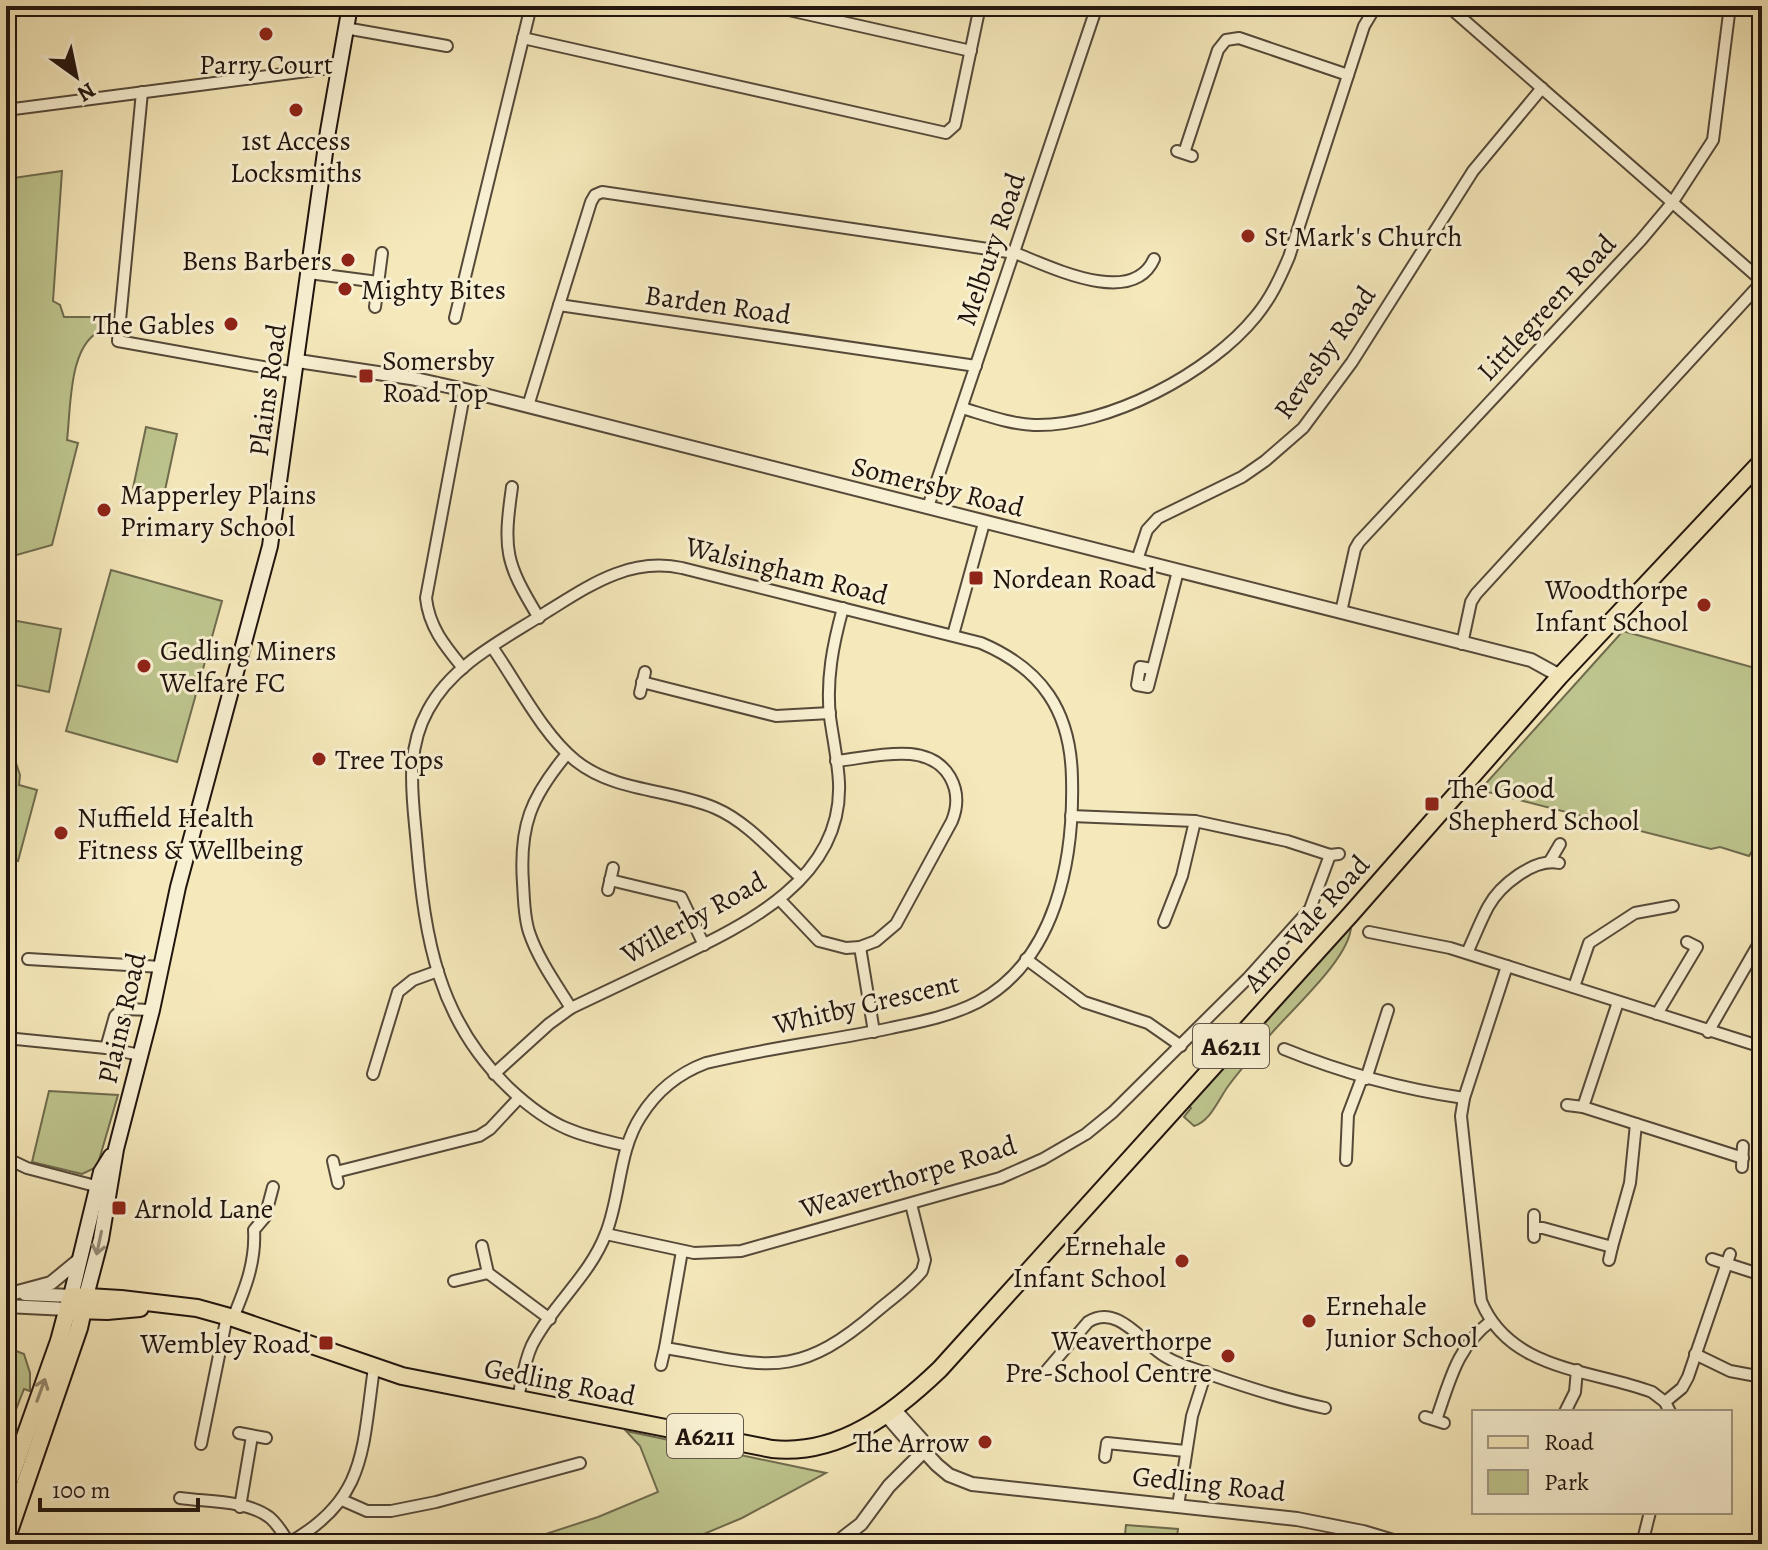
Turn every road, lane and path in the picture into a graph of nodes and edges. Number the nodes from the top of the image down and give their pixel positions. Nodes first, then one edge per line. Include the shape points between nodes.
1 (350, 6) edge
2 (531, 6) edge
3 (771, 6) edge
4 (980, 6) edge
5 (1097, 6) edge
6 (1376, 6) edge
7 (1448, 6) edge
8 (1730, 6) edge
9 (345, 28) junction
10 (523, 38) junction
11 (447, 46) dead end
12 (971, 51) junction
13 (338, 67) junction
14 (1348, 75) junction
15 (1542, 88) junction
16 (142, 92) junction
17 (6, 110) edge
18 (1184, 153) dead end
19 (1672, 203) junction
20 (382, 253) dead end
21 (1015, 253) junction
22 (1154, 259) dead end
23 (309, 273) junction
24 (378, 282) junction
25 (1762, 282) edge
26 (559, 305) junction
27 (375, 307) dead end
28 (455, 318) dead end
29 (976, 366) junction
30 (297, 367) junction
31 (465, 390) junction
32 (528, 406) junction
33 (962, 408) junction
34 (1762, 461) edge
35 (512, 487) dead end
36 (928, 507) junction
37 (984, 523) junction
38 (1137, 560) junction
39 (1178, 571) junction
40 (843, 608) junction
41 (1341, 612) junction
42 (539, 618) junction
43 (953, 635) junction
44 (1462, 644) junction
45 (492, 647) junction
46 (463, 668) junction
47 (1152, 669) dead end
48 (1560, 676) junction
49 (642, 682) dead end
50 (830, 713) junction
51 (567, 754) junction
52 (836, 761) junction
53 (1071, 816) junction
54 (1195, 821) junction
55 (1560, 844) dead end
56 (613, 868) dead end
57 (801, 878) junction
58 (780, 900) junction
59 (1154, 912) dead end
60 (1661, 919) dead end
61 (1369, 932) dead end
62 (1762, 938) edge
63 (1687, 942) dead end
64 (704, 945) junction
65 (860, 947) junction
66 (1467, 953) junction
67 (28, 959) dead end
68 (1026, 959) junction
69 (1507, 966) junction
70 (161, 967) junction
71 (438, 971) junction
72 (1574, 987) junction
73 (1618, 1002) junction
74 (571, 1008) junction
75 (152, 1010) junction
76 (1657, 1014) junction
77 (1371, 1016) dead end
78 (874, 1032) junction
79 (1708, 1032) junction
80 (6, 1038) edge
81 (1181, 1046) junction
82 (1762, 1047) edge
83 (106, 1048) junction
84 (1284, 1049) dead end
85 (140, 1055) junction
86 (364, 1062) dead end
87 (494, 1074) junction
88 (1364, 1078) junction
89 (519, 1098) junction
90 (1464, 1098) junction
91 (1567, 1105) dead end
92 (1583, 1107) junction
93 (1636, 1124) junction
94 (1334, 1139) dead end
95 (1348, 1139) junction
96 (627, 1146) junction
97 (1743, 1146) dead end
98 (6, 1158) edge
99 (1346, 1160) dead end
100 (336, 1172) dead end
101 (273, 1187) dead end
102 (103, 1188) junction
103 (911, 1204) junction
104 (1534, 1215) dead end
105 (606, 1234) junction
106 (482, 1246) dead end
107 (1612, 1247) junction
108 (682, 1251) junction
109 (1712, 1259) dead end
110 (1728, 1259) junction
111 (79, 1260) junction
112 (1609, 1260) dead end
113 (488, 1273) junction
114 (1762, 1275) edge
115 (454, 1281) dead end
116 (10, 1293) edge
117 (77, 1303) junction
118 (6, 1306) edge
119 (230, 1317) junction
120 (550, 1319) junction
121 (1491, 1321) junction
122 (665, 1348) junction
123 (1695, 1354) junction
124 (661, 1365) dead end
125 (374, 1368) junction
126 (1047, 1370) dead end
127 (1577, 1370) junction
128 (1206, 1372) junction
129 (1762, 1377) edge
130 (518, 1398) junction
131 (1668, 1407) edge
132 (1325, 1408) dead end
133 (1566, 1410) edge
134 (890, 1412) junction
135 (1435, 1420) dead end
136 (239, 1433) dead end
137 (252, 1436) junction
138 (266, 1438) dead end
139 (201, 1444) dead end
140 (924, 1451) junction
141 (1185, 1451) junction
142 (1105, 1457) dead end
143 (540, 1459) dead end
144 (580, 1463) dead end
145 (544, 1472) junction
146 (6, 1490) edge
147 (180, 1498) dead end
148 (192, 1500) junction
149 (342, 1500) junction
150 (1178, 1506) junction
151 (240, 1507) junction
152 (190, 1513) dead end
153 (1650, 1514) edge
154 (6, 1540) edge
155 (288, 1544) edge
156 (835, 1544) edge
157 (1403, 1544) edge
158 (1642, 1544) edge

1 - 9 main road, Plains Road
2 - 10 street
3 - 12 street
4 - 12 street
5 - 21 street, Melbury Road
6 - 14 street
7 - 15 street
8 - 19 street, Littlegreen Road via 1713,140
9 - 11 street
9 - 13 main road, Plains Road
10 - 12 street via 936,133 949,133 955,125
10 - 28 street
13 - 16 street
13 - 23 main road, Plains Road
14 - 18 street via 1239,38 1226,40 1218,50
14 - 33 street via 1281,276 1255,318 1232,341 1160,390 1083,419 1023,424
15 - 19 street
15 - 38 street, Revesby Road via 1473,171 1310,421 1253,470 1158,518 1147,530
16 - 17 street
16 - 30 street via 118,341
19 - 25 street
19 - 41 street, Littlegreen Road via 1359,542
20 - 24 street
21 - 22 street via 1108,283 1142,276
21 - 26 street via 605,192 591,202
21 - 29 street, Melbury Road
23 - 24 street
23 - 30 main road, Plains Road
24 - 27 street
25 - 44 street via 1476,594
26 - 29 street, Barden Road
26 - 32 street
29 - 33 street, Melbury Road
30 - 31 street, Somersby Road via 411,378
30 - 70 main road, Plains Road via 270,546 188,846
31 - 32 street, Somersby Road
31 - 46 street via 426,598 436,633
32 - 36 street, Somersby Road
33 - 36 street, Melbury Road
34 - 48 main road, Arno Vale Road / A6211
35 - 42 street via 506,529 509,558 514,577
36 - 37 street, Somersby Road
37 - 38 street, Somersby Road
37 - 43 street
38 - 39 street, Somersby Road
39 - 41 street, Somersby Road
39 - 47 street
40 - 42 street, Walsingham Road via 657,565 608,575
40 - 43 street, Walsingham Road
40 - 50 street, Willerby Road via 833,645
41 - 44 street, Somersby Road
42 - 45 street, Walsingham Road
43 - 53 street, Whitby Crescent via 1013,658 1053,700 1071,758
44 - 48 street, Somersby Road via 1531,660
45 - 46 street, Walsingham Road
45 - 51 street
46 - 71 street, Walsingham Road via 427,710 412,759 422,910
48 - 134 main road, Arno Vale Road / A6211 via 940,1369
49 - 50 street via 776,716
50 - 52 street, Willerby Road
51 - 57 street via 608,779 722,812
51 - 74 street via 532,805 521,856 529,930
52 - 57 street, Willerby Road via 834,823
52 - 65 street via 920,755 948,773 956,795 948,829 896,924
53 - 54 street, Weaverthorpe Road
53 - 68 street, Whitby Crescent via 1059,894
54 - 59 street via 1166,919
54 - 81 street, Weaverthorpe Road via 1334,855 1304,917
55 - 66 street via 1554,862 1526,870 1498,894
56 - 64 street via 609,885 681,897
57 - 58 street, Willerby Road
58 - 64 street, Willerby Road
58 - 65 street via 819,941
60 - 72 street via 1667,906 1635,913 1589,943
61 - 66 street via 1381,939
62 - 79 street
63 - 76 street via 1697,947
64 - 74 street, Willerby Road
65 - 78 street
66 - 69 street
67 - 70 street
68 - 78 street, Whitby Crescent via 1002,985 970,1006
68 - 81 street via 1084,1002 1148,1023
69 - 72 street
69 - 90 street
70 - 75 main road, Plains Road
71 - 86 street via 398,992 375,1070
71 - 87 street, Walsingham Road via 460,1027
72 - 73 street
73 - 76 street
73 - 92 street
74 - 87 street, Willerby Road
75 - 83 street via 122,1009
75 - 85 main road, Plains Road
76 - 79 street
77 - 88 street via 1386,1015
78 - 96 street, Whitby Crescent via 699,1065 656,1097
79 - 82 street
80 - 83 street
81 - 103 street, Weaverthorpe Road via 1113,1112 1058,1151 1009,1175
83 - 85 street
84 - 88 street
85 - 102 main road, Plains Road
87 - 89 street, Walsingham Road
88 - 90 street
88 - 95 street via 1351,1101
89 - 96 street, Walsingham Road via 569,1130
89 - 100 street via 479,1136
90 - 121 street via 1461,1122 1478,1291
91 - 92 street
92 - 93 street
93 - 97 street via 1743,1162
93 - 107 street via 1630,1183
94 - 95 street
95 - 99 street
96 - 105 street, Whitby Crescent
98 - 102 street
101 - 119 street via 265,1217 254,1230 250,1274
102 - 111 main road, Plains Road
102 -> 117 main road, Plains Road via 101,1239
103 - 108 street, Weaverthorpe Road via 741,1251
103 - 122 street via 925,1260 922,1271 820,1353 765,1365
104 - 107 street via 1534,1232 1543,1228
105 - 108 street, Weaverthorpe Road
105 - 120 street, Whitby Crescent
106 - 113 street
107 - 112 street
108 - 122 street
109 - 110 street
110 - 114 street
110 - 123 street
111 - 116 street via 51,1283
111 - 117 main road, Plains Road
113 - 115 street
113 - 120 street
116 - 117 street
117 - 118 street
117 - 119 main road, Gedling Road / A6211 via 107,1311 173,1304
146 -> 117 main road
117 - 154 main road
119 - 125 main road, Gedling Road / A6211
119 - 139 street
120 - 130 street, Whitby Crescent via 529,1351
121 - 127 street via 1526,1354
121 - 135 street via 1462,1351
122 - 124 street
123 - 129 street via 1730,1371
123 - 131 street via 1686,1383
125 - 130 main road, Gedling Road / A6211
125 - 149 street via 360,1463
126 - 128 street via 1088,1322 1109,1316 1167,1358
127 - 131 street via 1646,1389
127 - 133 street
128 - 132 street
128 - 141 street
130 - 134 main road, Gedling Road / A6211 via 788,1450 827,1444
134 - 140 street, Gedling Road via 922,1440
136 - 137 street
137 - 138 street
137 - 151 street
140 - 150 street, Gedling Road via 949,1475 972,1484
140 - 156 street via 861,1524
141 - 142 street via 1107,1443
141 - 150 street
143 - 145 street
144 - 145 street
145 - 149 street via 391,1511 367,1511
147 - 148 street
148 - 151 street
148 - 152 street
149 - 155 street via 315,1528
150 - 157 street, Gedling Road via 1316,1522
151 - 155 street via 271,1518
153 - 158 street

